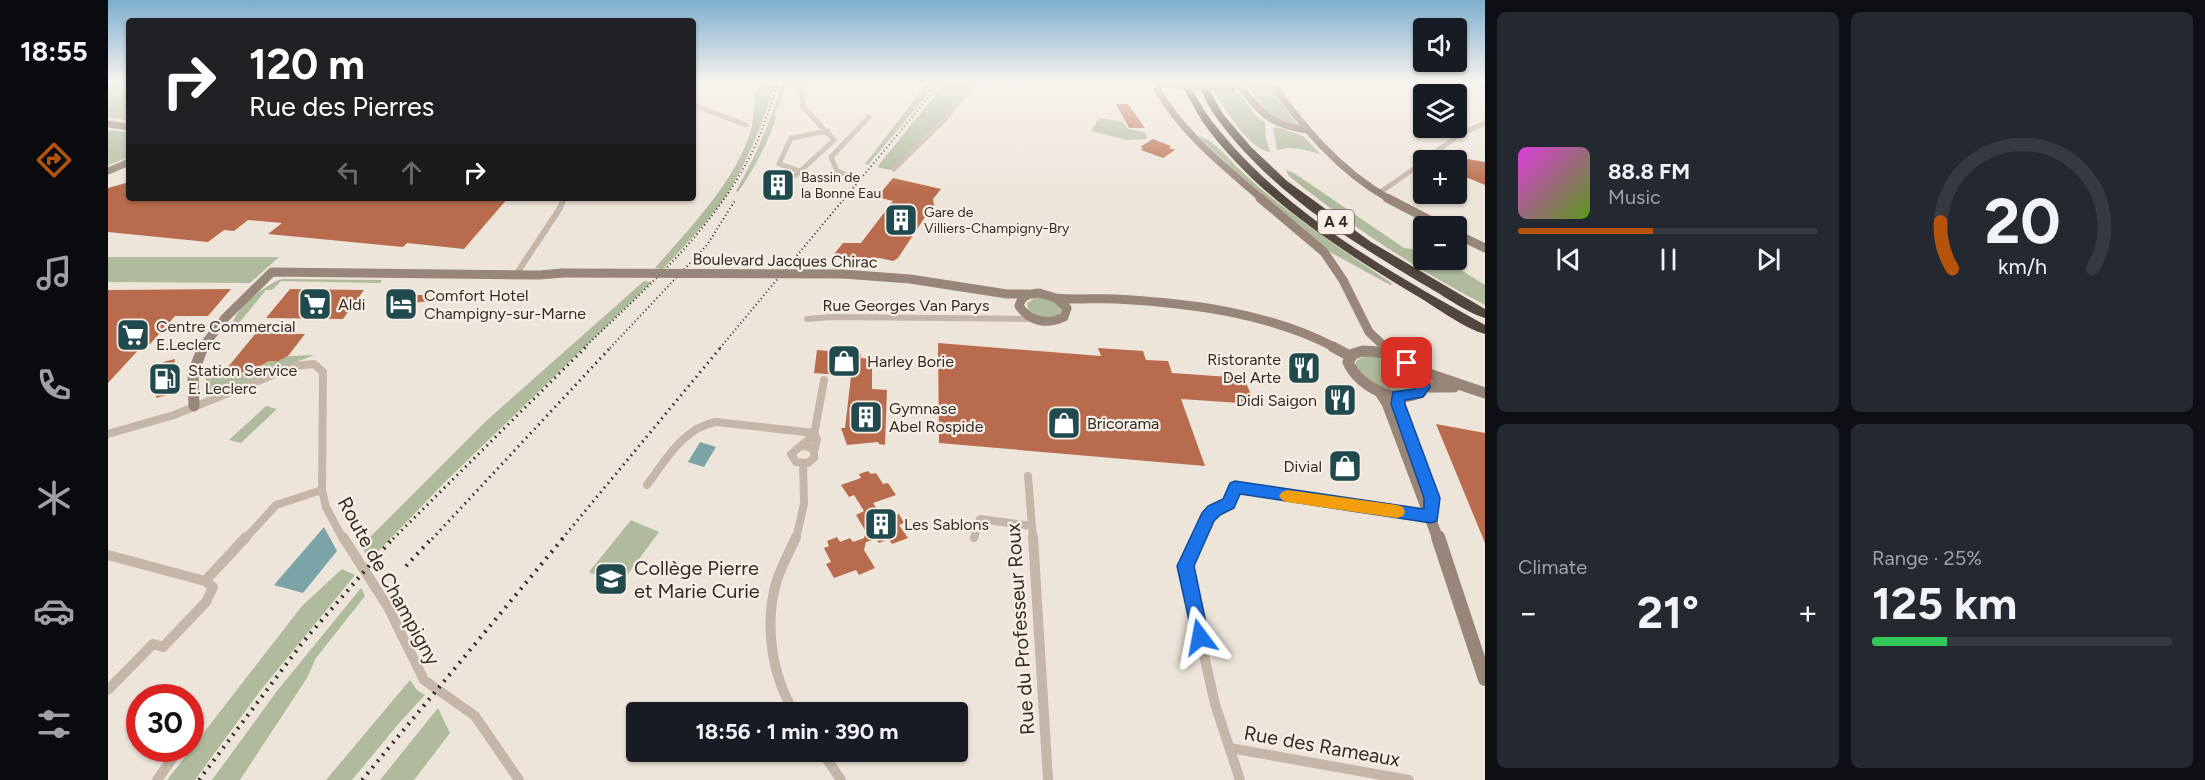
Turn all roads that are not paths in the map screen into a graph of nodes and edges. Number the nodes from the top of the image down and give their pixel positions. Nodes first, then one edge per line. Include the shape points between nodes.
1 (726, 117) edge
2 (815, 117) edge
3 (869, 117) dead end
4 (946, 117) edge
5 (1176, 117) edge
6 (1204, 117) edge
7 (1221, 117) edge
8 (1266, 117) edge
9 (1297, 117) edge
10 (108, 123) edge
11 (746, 125) dead end
12 (1483, 125) edge
13 (126, 126) edge
14 (1307, 130) junction
15 (831, 133) junction
16 (843, 135) dead end
17 (851, 136) junction
18 (1439, 150) edge
19 (822, 152) junction
20 (833, 154) junction
21 (126, 163) edge
22 (894, 169) dead end
23 (1413, 169) edge
24 (108, 171) edge
25 (847, 175) dead end
26 (1378, 193) junction
27 (563, 201) edge
28 (1422, 216) edge
29 (1467, 239) edge
30 (1485, 248) edge
31 (478, 272) junction
32 (518, 272) junction
33 (414, 273) junction
34 (444, 274) junction
35 (1007, 294) junction
36 (1028, 294) junction
37 (1056, 298) junction
38 (1084, 299) junction
39 (1019, 305) junction
40 (1067, 311) junction
41 (1485, 314) edge
42 (807, 319) dead end
43 (1005, 319) junction
44 (1034, 320) junction
45 (1485, 330) edge
46 (1369, 332) junction
47 (1367, 351) junction
48 (1350, 356) junction
49 (1395, 357) junction
50 (1414, 368) junction
51 (824, 380) dead end
52 (1424, 387) junction
53 (1379, 391) junction
54 (1480, 391) edge
55 (1398, 396) junction
56 (194, 406) junction
57 (815, 434) junction
58 (108, 435) edge
59 (802, 446) junction
60 (814, 452) junction
61 (803, 463) junction
62 (1028, 476) dead end
63 (647, 485) dead end
64 (321, 490) junction
65 (1431, 517) junction
66 (1032, 526) junction
67 (974, 538) dead end
68 (108, 555) edge
69 (205, 581) junction
70 (1485, 679) edge
71 (108, 690) edge
72 (787, 702) edge
73 (1230, 748) junction
74 (170, 762) edge
75 (829, 762) edge
76 (157, 780) edge
77 (519, 780) edge
78 (841, 780) edge
79 (1048, 780) edge
80 (1240, 780) edge
81 (1409, 780) edge

1 - 11 street
2 - 15 street
3 - 17 street
4 - 22 street
5 - 46 main road via 1234,175 1324,252
6 - 45 highway, A 4 via 1238,158 1289,203 1373,263
7 - 41 highway, A 4 via 1287,185 1357,237
8 - 14 main road via 1286,127
9 - 14 main road
10 - 13 main road
12 - 18 street via 1459,135
14 - 26 main road via 1343,168
15 - 19 street via 833,141
15 - 19 street via 789,140 779,164 797,173
16 - 17 street
17 - 20 street
19 - 20 street
20 - 25 street via 831,159 837,171
21 - 24 main road
23 - 26 street
26 - 28 main road
27 - 32 street
29 - 30 main road
31 - 32 main road, Boulevard Jacques Chirac
31 - 33 main road
31 - 34 main road
32 - 34 main road
32 - 35 main road, Boulevard Jacques Chirac, bridge via 843,274 910,279
33 - 34 main road
33 - 56 main road via 272,272 203,348 193,371
35 - 36 main road, Boulevard Jacques Chirac
35 - 39 main road, Boulevard Jacques Chirac
36 - 37 main road, Boulevard Jacques Chirac
36 - 39 main road
37 - 38 main road, Boulevard Jacques Chirac
37 - 40 main road
38 - 40 main road
38 - 48 main road, Boulevard Jacques Chirac via 1261,318 1303,332
39 - 43 street, Rue Georges Van Parys
39 - 44 main road, Boulevard Jacques Chirac
40 - 44 main road via 1058,321
42 - 43 street, Rue Georges Van Parys
43 - 44 street, Rue Georges Van Parys
46 - 47 main road
46 - 49 main road
47 - 48 main road
47 - 49 main road
48 - 53 main road via 1348,366 1353,374
49 - 50 main road
50 - 52 main road
50 - 54 main road
51 - 57 street
52 - 54 main road
52 - 55 main road via 1418,394
53 - 55 main road
53 - 65 main road
55 - 65 main road via 1432,498
56 - 58 street
56 - 64 street, Route de Champigny via 295,366 315,364 322,372
57 - 59 street
57 - 60 street
57 - 63 street via 703,423
59 - 60 street
59 - 61 street via 791,454 793,460
60 - 61 street via 812,461
61 - 72 street via 805,494 800,528 781,567 770,615 769,639
62 - 66 street, Rue du Professeur Roux
64 - 69 street via 276,505
64 - 77 street, Route de Champigny via 326,507 388,607 424,680 475,716
65 - 70 main road
65 - 73 street via 1235,487 1226,505 1211,512 1185,571 1215,704
66 - 67 street via 980,519
66 - 79 street, Rue du Professeur Roux
68 - 69 street
69 - 71 street via 213,587 206,602 163,647 153,644
73 - 80 street
73 - 81 street, Rue des Rameaux
74 - 76 street
75 - 78 street

